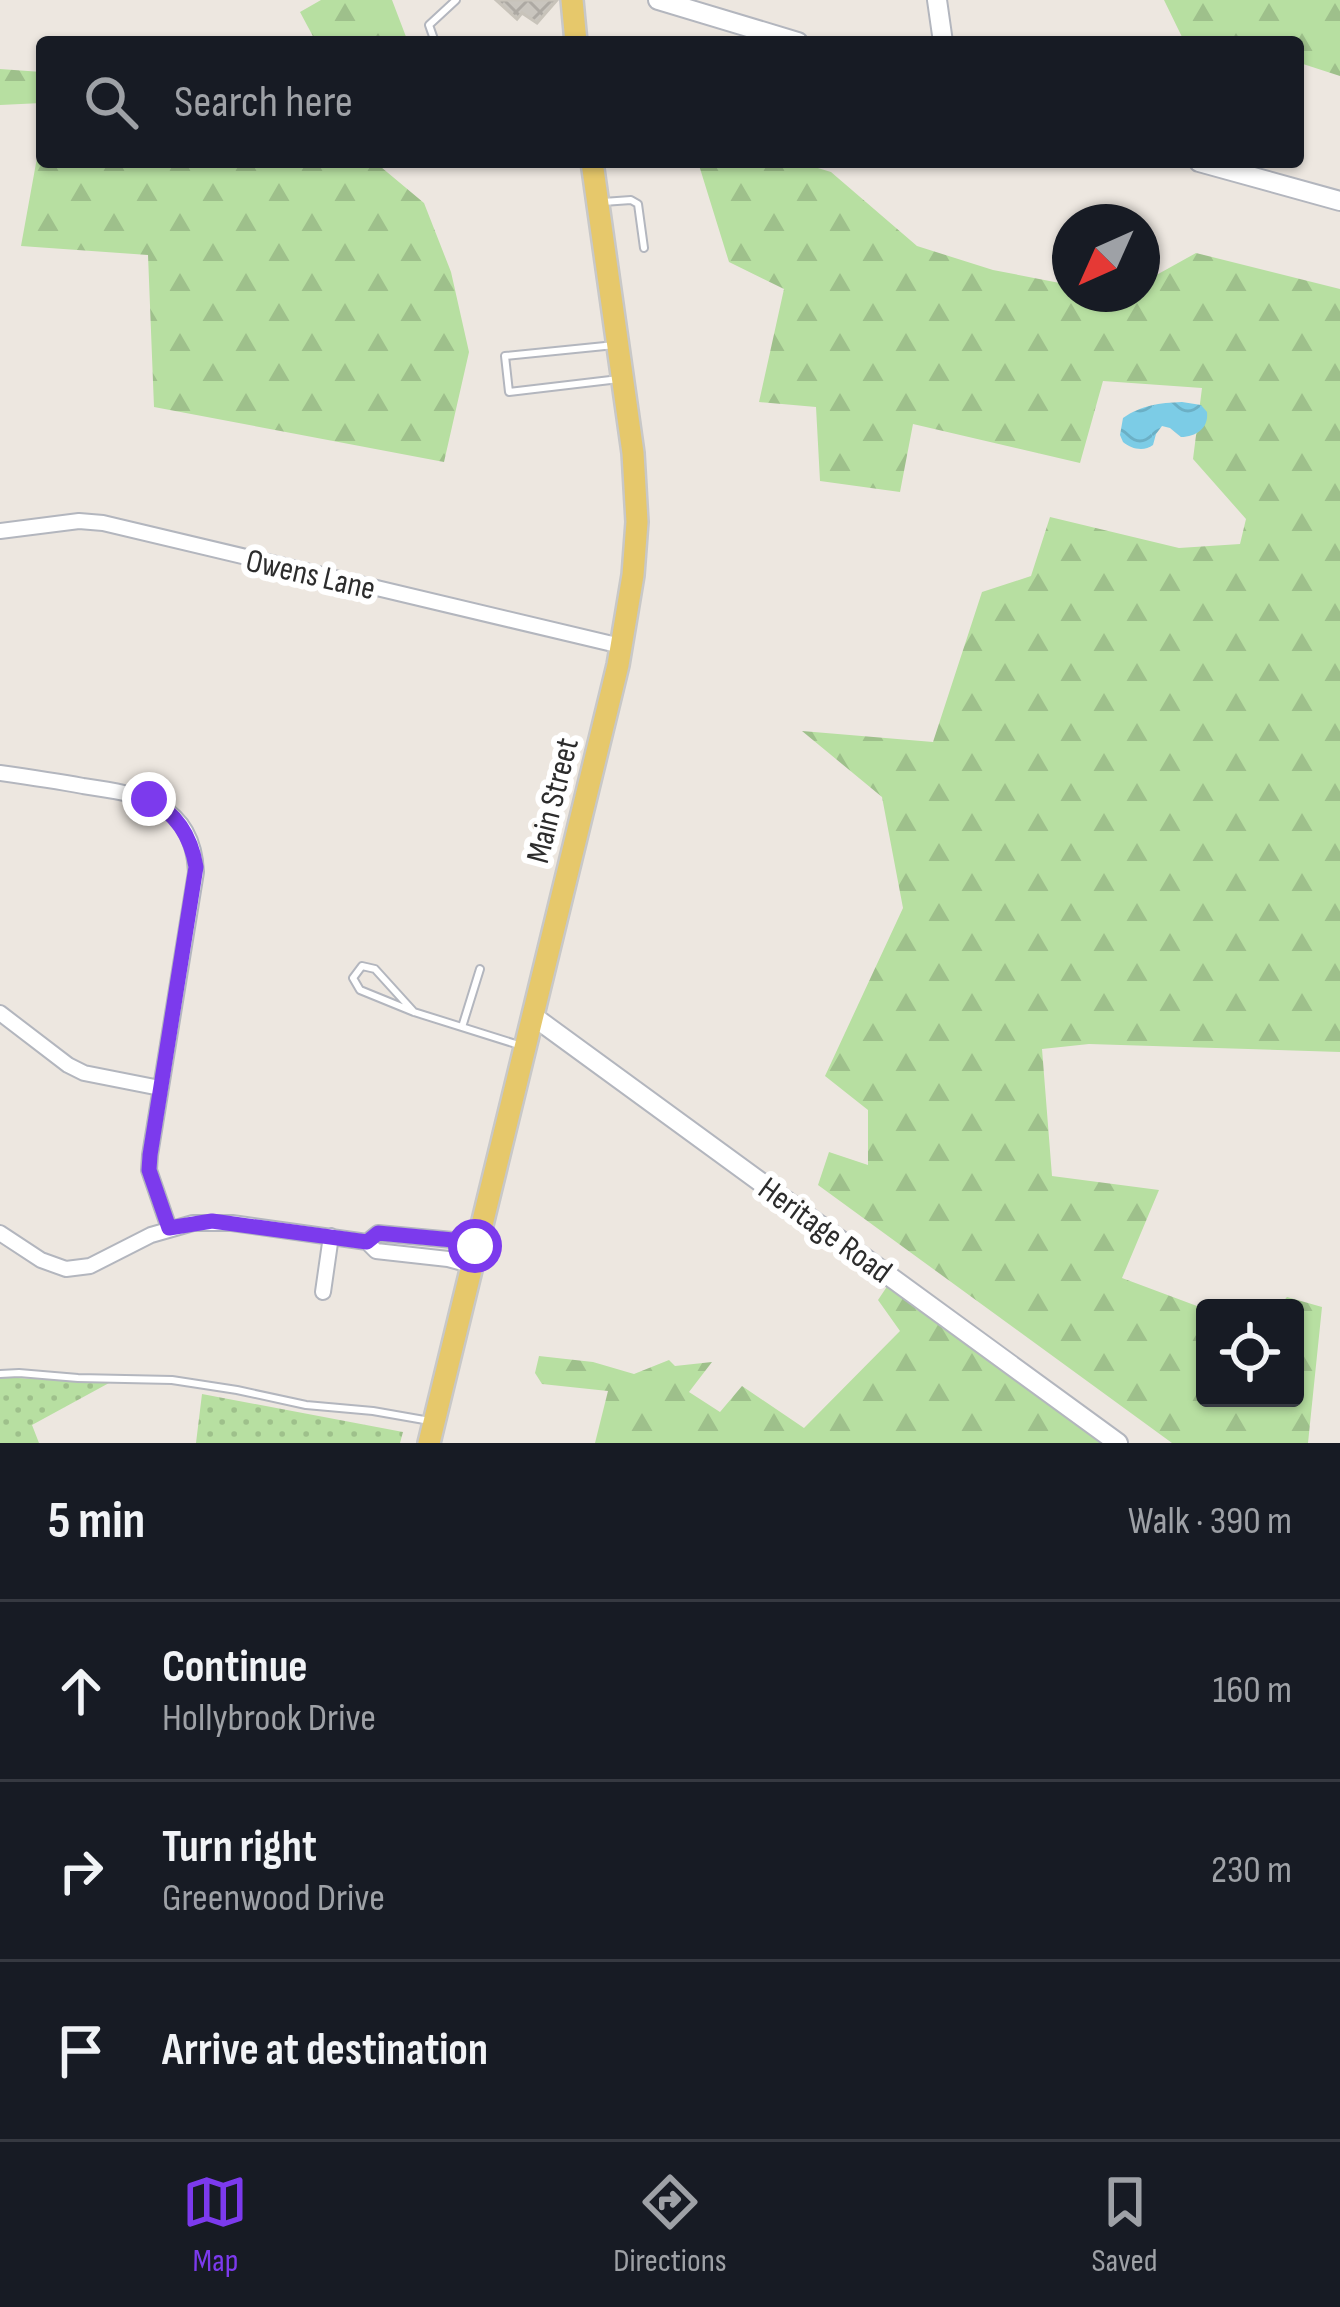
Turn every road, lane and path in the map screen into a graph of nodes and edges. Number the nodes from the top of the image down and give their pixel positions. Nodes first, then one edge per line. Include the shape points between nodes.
1 (456, 0) edge
2 (572, 0) edge
3 (658, 0) edge
4 (433, 36) edge
5 (575, 36) edge
6 (778, 36) edge
7 (593, 168) edge
8 (1221, 168) edge
9 (1340, 201) edge
10 (597, 202) junction
11 (644, 248) dead end
12 (618, 344) junction
13 (622, 379) junction
14 (0, 531) edge
15 (621, 646) junction
16 (0, 773) edge
17 (480, 969) dead end
18 (414, 1012) junction
19 (0, 1013) edge
20 (533, 1016) junction
21 (462, 1027) junction
22 (526, 1047) junction
23 (160, 1088) junction
24 (169, 1228) junction
25 (0, 1233) edge
26 (331, 1236) junction
27 (472, 1256) junction
28 (323, 1292) dead end
29 (0, 1374) edge
30 (431, 1432) edge
31 (1118, 1443) edge

1 - 4 lane via 429,25
2 - 5 main road
3 - 6 street
7 - 10 main road, Main Street
8 - 9 street
10 - 11 lane via 638,204
10 - 12 main road, Main Street
12 - 13 main road, Main Street
12 - 13 lane via 505,356 509,392
13 - 15 main road, Main Street via 637,522
14 - 15 street, Owens Lane via 91,521
15 - 20 main road, Main Street
16 - 23 street via 149,799 186,834 196,872
17 - 21 lane
18 - 18 lane via 360,990 353,978 362,966 375,969
18 - 21 lane
19 - 23 street via 83,1073
20 - 22 main road, Main Street
20 - 31 street, Heritage Road
21 - 22 lane
22 - 27 main road, Main Street
23 - 24 street via 149,1170
24 - 25 street via 90,1266 66,1269
24 - 26 street via 212,1221
26 - 27 street via 453,1240
26 - 28 street
27 - 30 main road, Main Street
29 - 30 lane via 197,1382 373,1411

